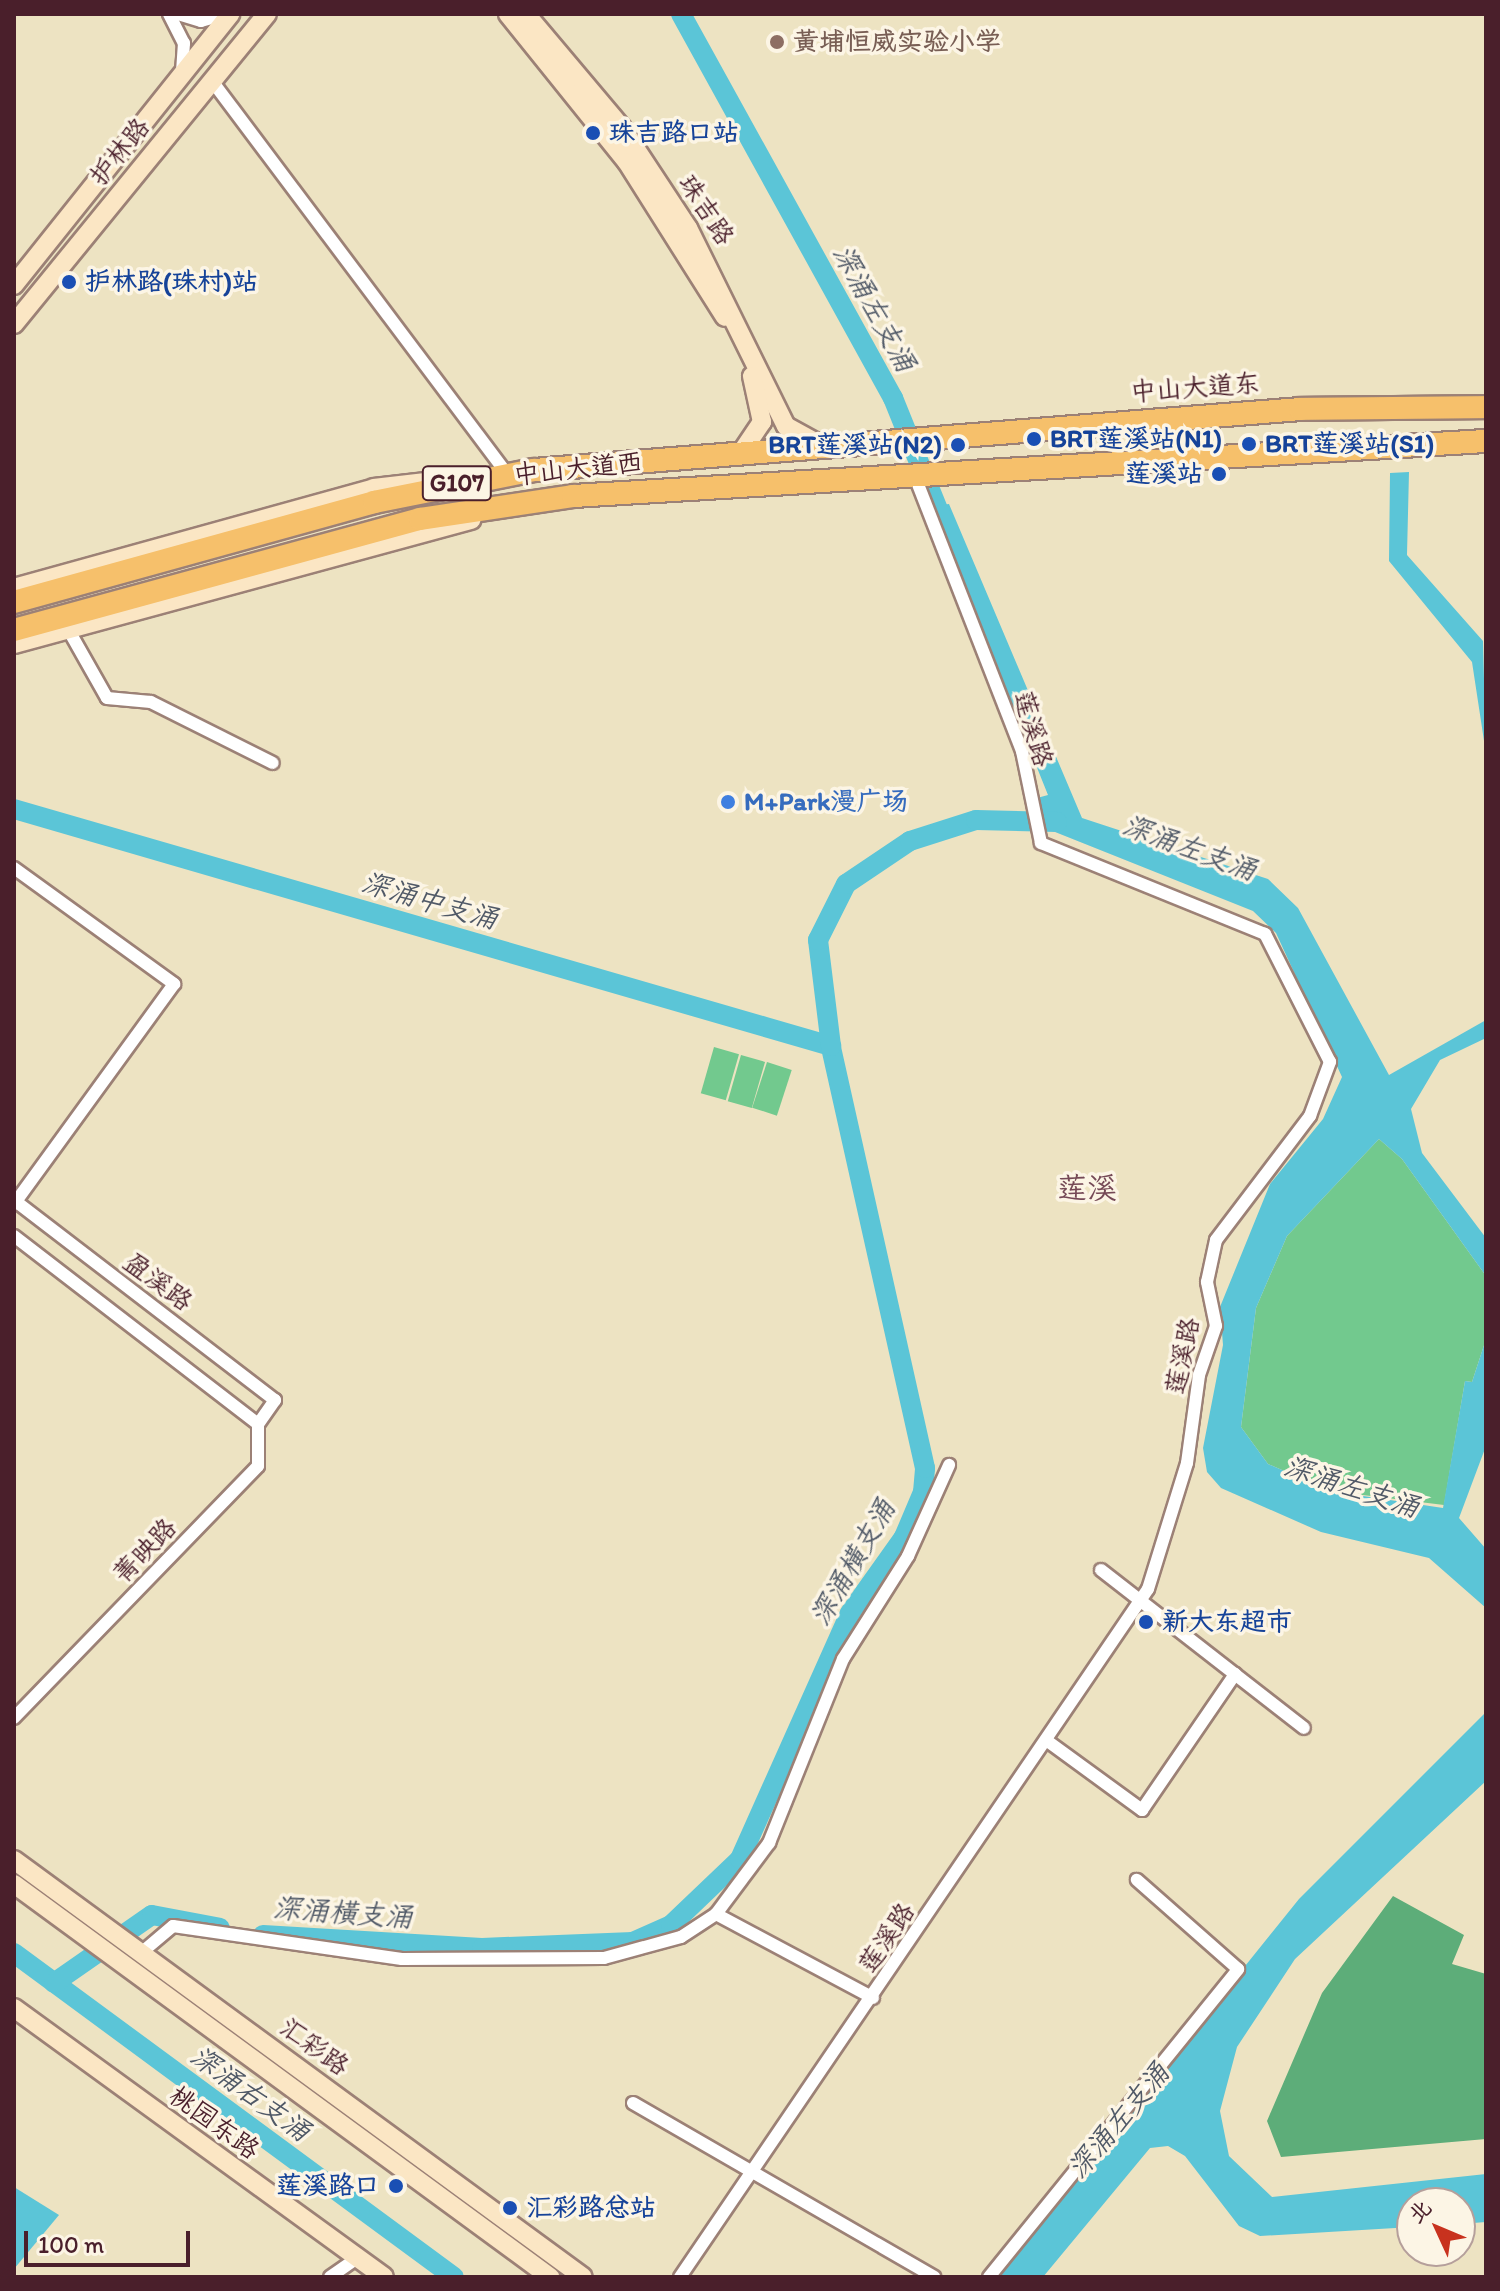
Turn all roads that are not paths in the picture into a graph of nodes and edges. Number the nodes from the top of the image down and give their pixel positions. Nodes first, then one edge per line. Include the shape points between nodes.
1 (169, 14) edge
2 (178, 14) edge
3 (228, 14) edge
4 (267, 14) edge
5 (508, 14) edge
6 (526, 14) edge
7 (181, 75) junction
8 (212, 81) junction
9 (14, 285) edge
10 (14, 324) edge
11 (1486, 407) edge
12 (1486, 441) edge
13 (818, 444) junction
14 (743, 450) junction
15 (507, 474) junction
16 (482, 477) junction
17 (919, 477) junction
18 (536, 501) junction
19 (14, 588) edge
20 (14, 602) edge
21 (68, 629) junction
22 (14, 630) edge
23 (14, 644) edge
24 (273, 763) dead end
25 (16, 873) edge
26 (15, 1202) edge
27 (14, 1236) edge
28 (258, 1424) junction
29 (949, 1465) dead end
30 (1101, 1570) dead end
31 (1141, 1601) junction
32 (1235, 1674) junction
33 (14, 1718) edge
34 (1304, 1728) dead end
35 (1046, 1740) junction
36 (14, 1860) edge
37 (1137, 1880) dead end
38 (14, 1884) edge
39 (59, 1893) junction
40 (47, 1909) junction
41 (716, 1914) junction
42 (81, 1921) junction
43 (134, 1956) junction
44 (873, 1998) junction
45 (14, 2008) edge
46 (633, 2103) dead end
47 (755, 2174) junction
48 (357, 2258) junction
49 (376, 2275) edge
50 (330, 2277) edge
51 (550, 2277) edge
52 (583, 2277) edge
53 (680, 2277) edge
54 (934, 2277) edge
55 (989, 2277) edge

1 - 7 street via 186,52
2 - 3 street via 201,21
3 - 7 street, 护林路
4 - 8 street, 护林路
5 - 14 street, 珠吉路 via 627,162 731,328 762,406 758,435
6 - 13 street, 珠吉路 via 622,128 688,228 786,426
7 - 9 street, 护林路
8 - 10 street, 护林路
8 - 15 street
11 - 13 highway, 中山大道东 / G107 via 1330,408
12 - 17 highway, G107
13 - 14 highway, 中山大道西 / G107
14 - 15 highway, 中山大道西 / G107
15 - 16 highway, 中山大道西 / G107
16 - 19 street via 374,488
16 - 20 highway, 中山大道西 / G107
17 - 18 highway, 中山大道西 / G107 via 686,486
17 - 31 street, 莲溪路 via 1022,751 1033,830 1058,852 1265,934 1329,1054 1326,1088 1310,1116 1216,1240 1207,1282 1216,1326 1199,1375 1187,1463
18 - 21 street
18 - 22 highway, 中山大道西 / G107 via 420,519
21 - 23 street
21 - 24 street via 107,698 151,702
25 - 26 street via 174,984
26 - 28 street, 盈溪路 via 275,1400
27 - 28 street, 盈溪路
28 - 33 street, 菁映路 via 258,1466
29 - 41 street via 908,1556 843,1659 769,1843
30 - 31 street
31 - 32 street
31 - 35 street, 莲溪路
32 - 34 street
32 - 35 street via 1142,1810
35 - 44 street, 莲溪路
36 - 39 street, 汇彩路
37 - 55 street via 1238,1969
38 - 40 street, 汇彩路
39 - 40 street
39 - 42 street, 汇彩路
40 - 42 street, 汇彩路
41 - 43 street via 662,1947 604,1958 402,1959 173,1926
41 - 44 street
42 - 43 street, 汇彩路
43 - 51 street, 汇彩路
43 - 52 street, 汇彩路
44 - 47 street, 莲溪路
45 - 48 street, 桃园东路
46 - 47 street
47 - 53 street, 莲溪路
47 - 54 street
48 - 49 street, 桃园东路
48 - 50 street

